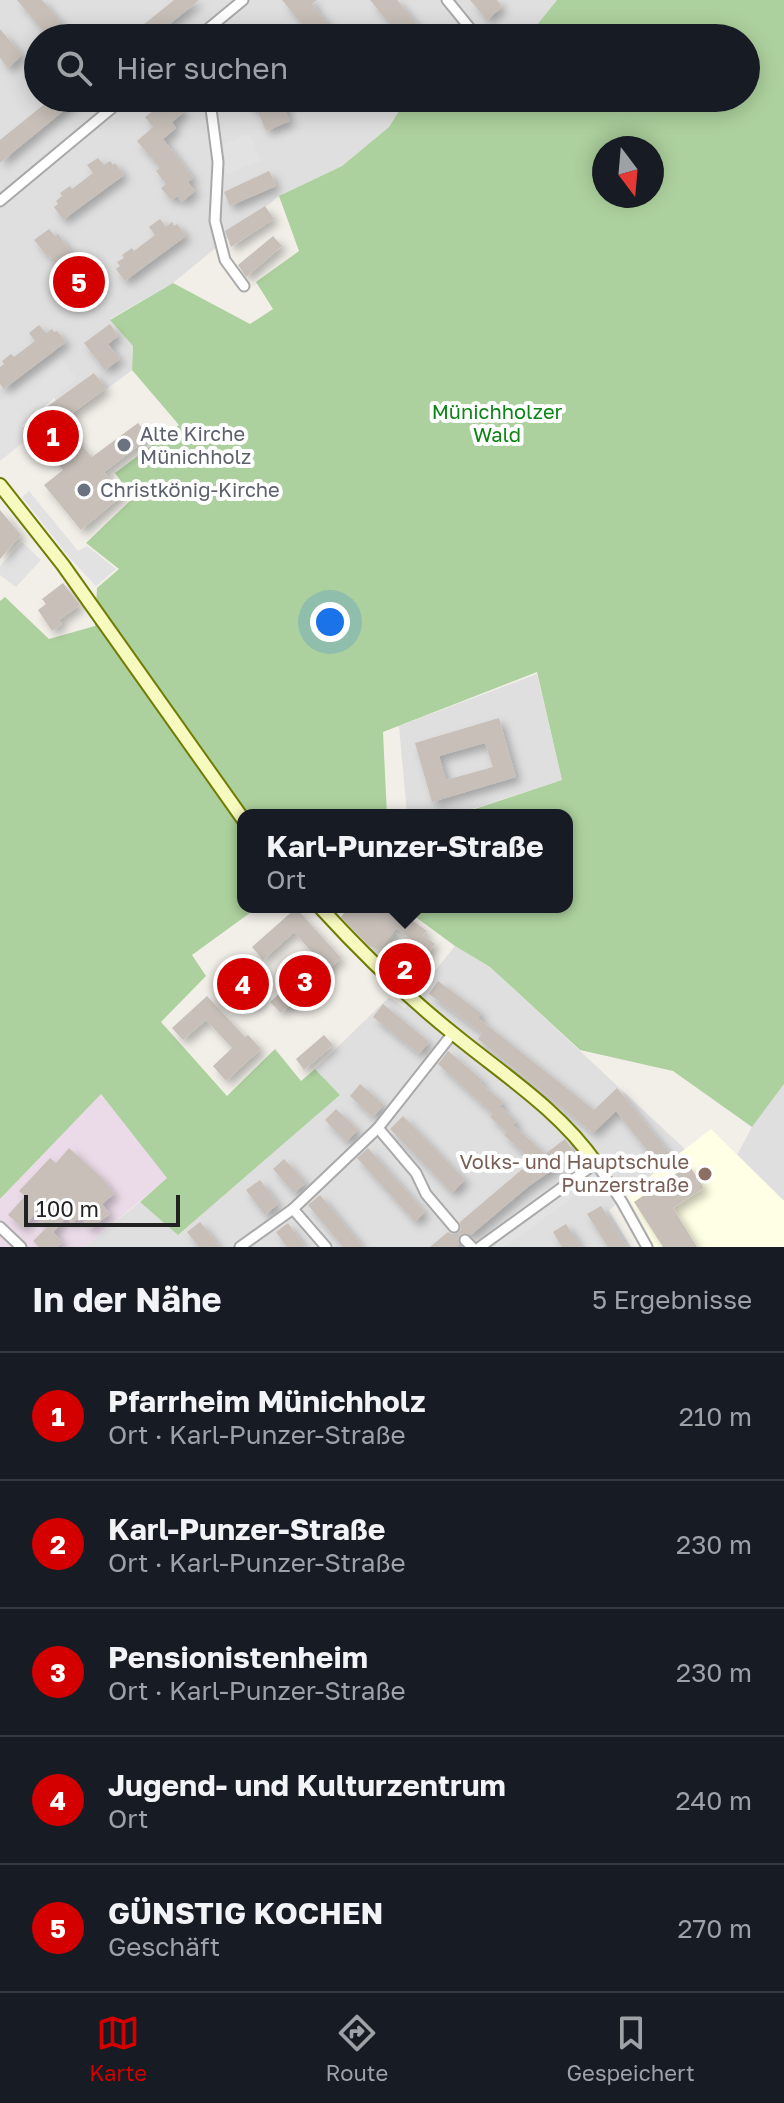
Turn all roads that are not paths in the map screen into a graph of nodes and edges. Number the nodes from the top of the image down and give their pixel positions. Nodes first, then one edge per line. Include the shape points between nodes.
1 (243, 0) edge
2 (447, 0) edge
3 (214, 24) edge
4 (467, 24) edge
5 (107, 112) edge
6 (211, 112) edge
7 (0, 201) edge
8 (244, 286) dead end
9 (0, 485) edge
10 (237, 811) edge
11 (326, 913) edge
12 (453, 1033) junction
13 (378, 1128) junction
14 (596, 1163) junction
15 (293, 1209) junction
16 (0, 1227) edge
17 (454, 1227) dead end
18 (21, 1247) edge
19 (240, 1247) edge
20 (326, 1247) edge
21 (480, 1247) edge
22 (647, 1247) edge

1 - 3 street
2 - 4 street
5 - 7 street
6 - 8 street via 218,162 215,221 225,260
9 - 10 street
11 - 12 street via 366,957
12 - 13 street
12 - 14 street via 561,1120
13 - 15 street
13 - 17 street
14 - 21 street
14 - 22 street
15 - 19 street
15 - 20 street
16 - 18 street

